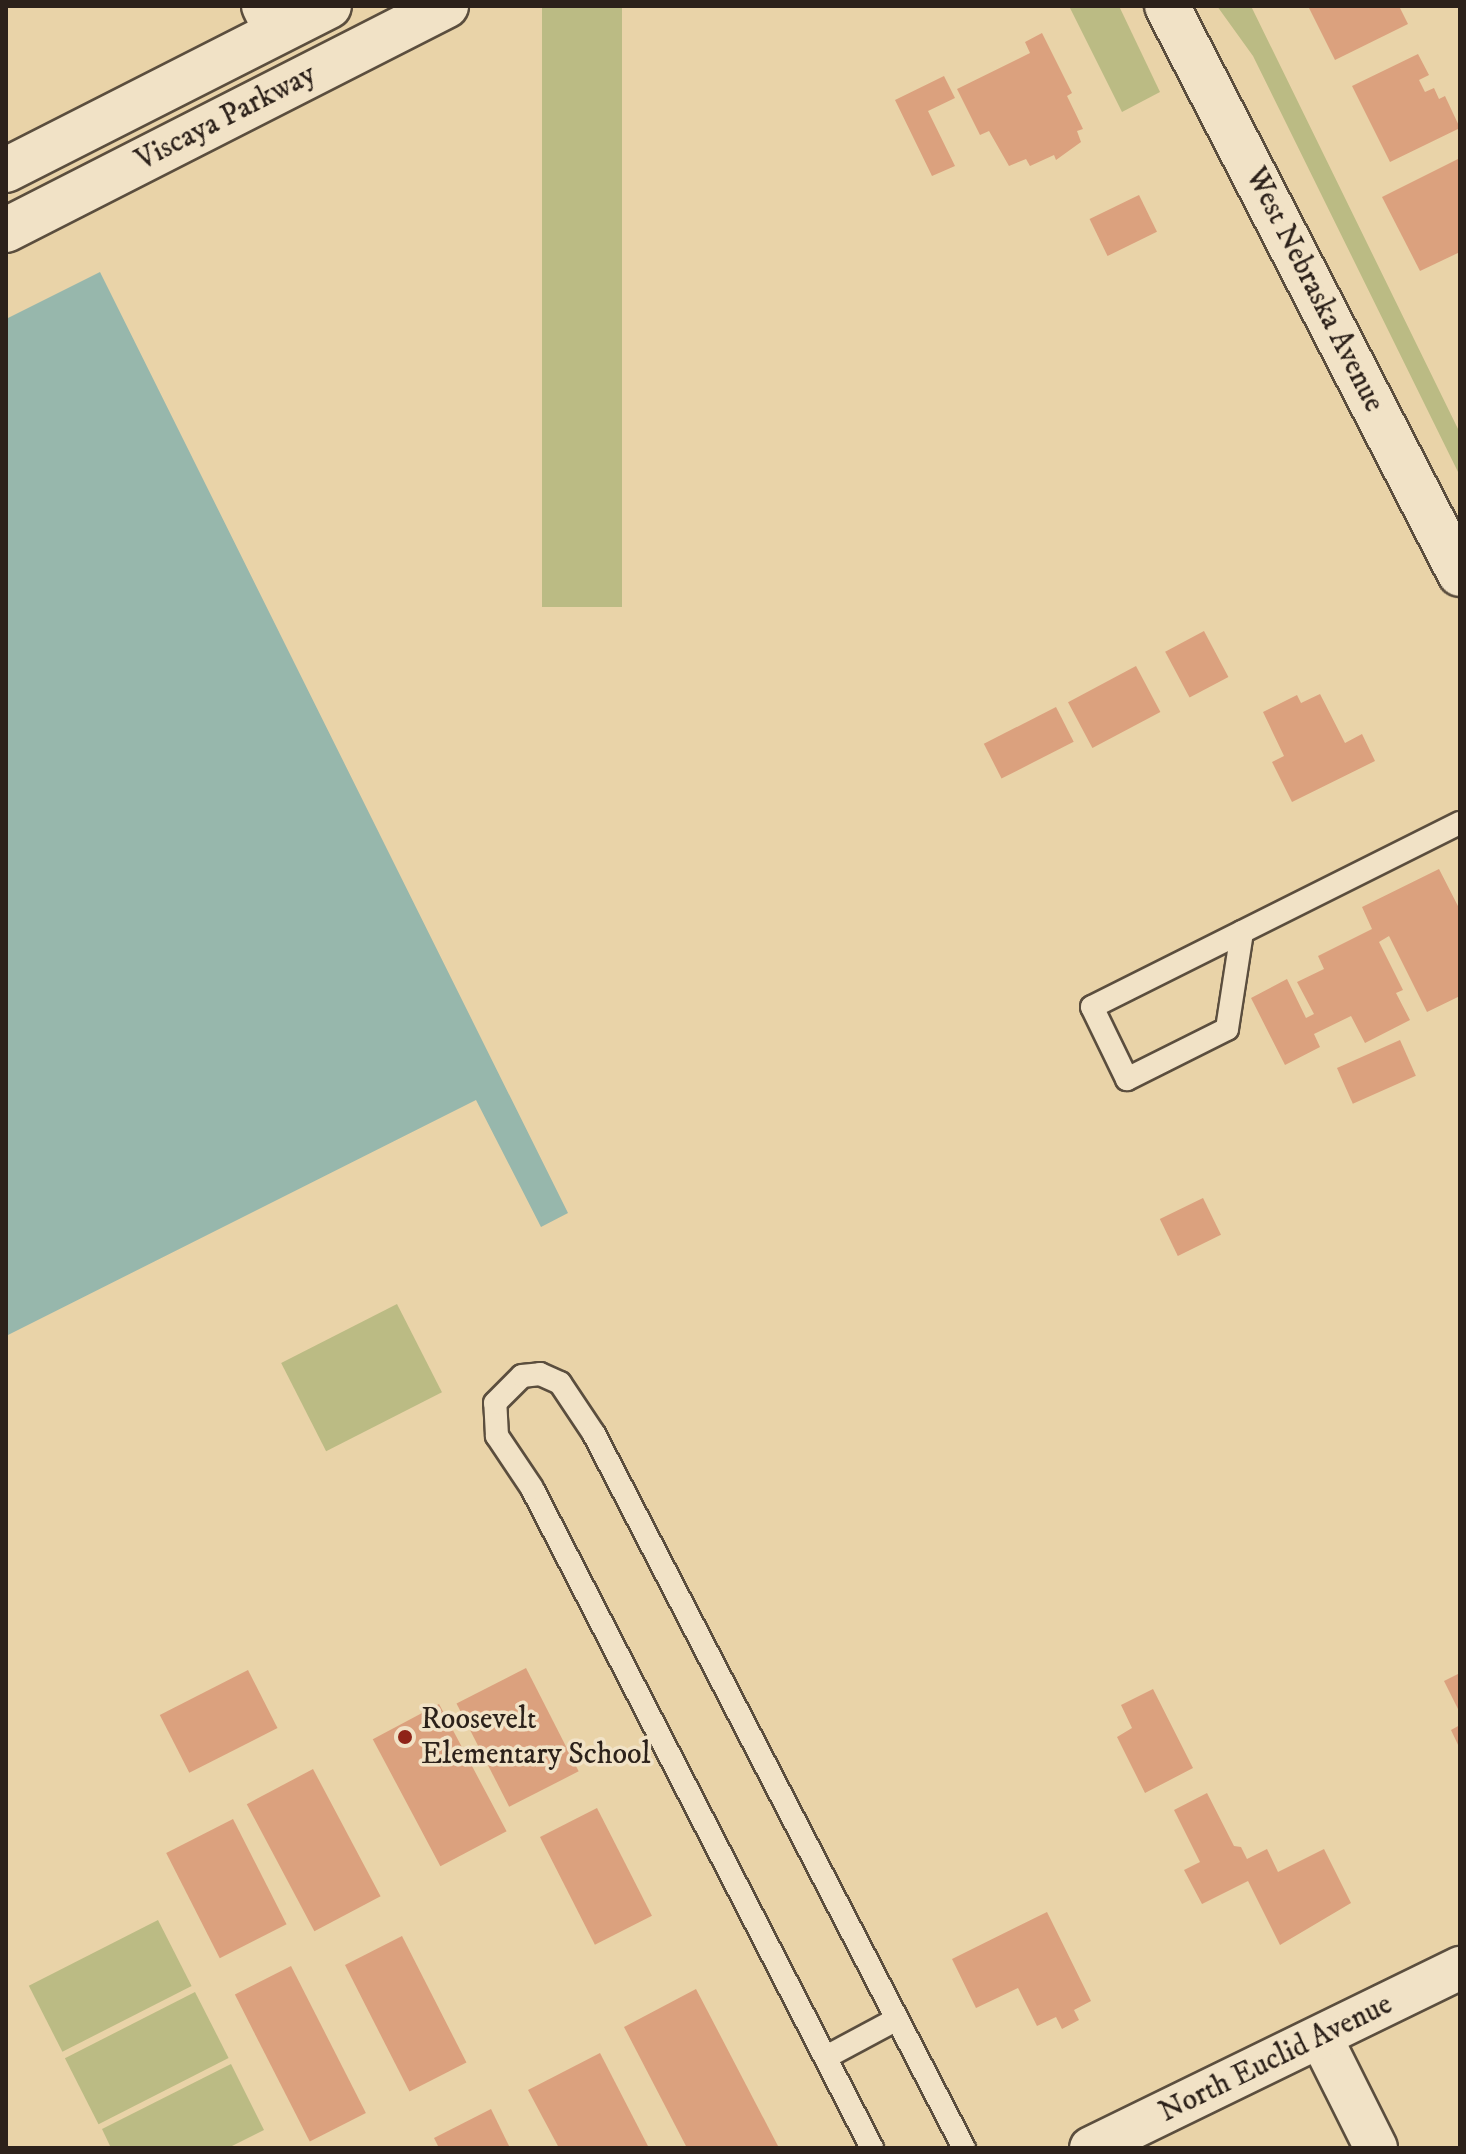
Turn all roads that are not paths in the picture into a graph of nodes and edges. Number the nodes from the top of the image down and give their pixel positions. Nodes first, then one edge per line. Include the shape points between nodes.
1 (329, 6) edge
2 (446, 6) edge
3 (1167, 6) edge
4 (269, 19) edge
5 (6, 170) edge
6 (6, 214) edge
7 (6, 230) edge
8 (1460, 574) edge
9 (1460, 823) edge
10 (1242, 932) junction
11 (1460, 1968) edge
12 (897, 2019) junction
13 (1321, 2038) junction
14 (828, 2056) junction
15 (872, 2148) edge
16 (964, 2148) edge
17 (1091, 2148) edge
18 (1376, 2148) edge

1 - 4 street, Viscaya Parkway
2 - 7 street, Viscaya Parkway
3 - 8 street, West Nebraska Avenue
4 - 5 street, Viscaya Parkway
4 - 6 street via 277,48 249,81 35,187
9 - 10 lane
10 - 10 lane via 1092,1007 1127,1079 1227,1029
11 - 13 street, North Euclid Avenue
12 - 14 lane
12 - 14 lane via 594,1434 560,1383 540,1374 522,1376 495,1403 493,1419 507,1456 532,1488
12 - 16 lane
13 - 17 street, North Euclid Avenue
13 - 18 street
14 - 15 lane

